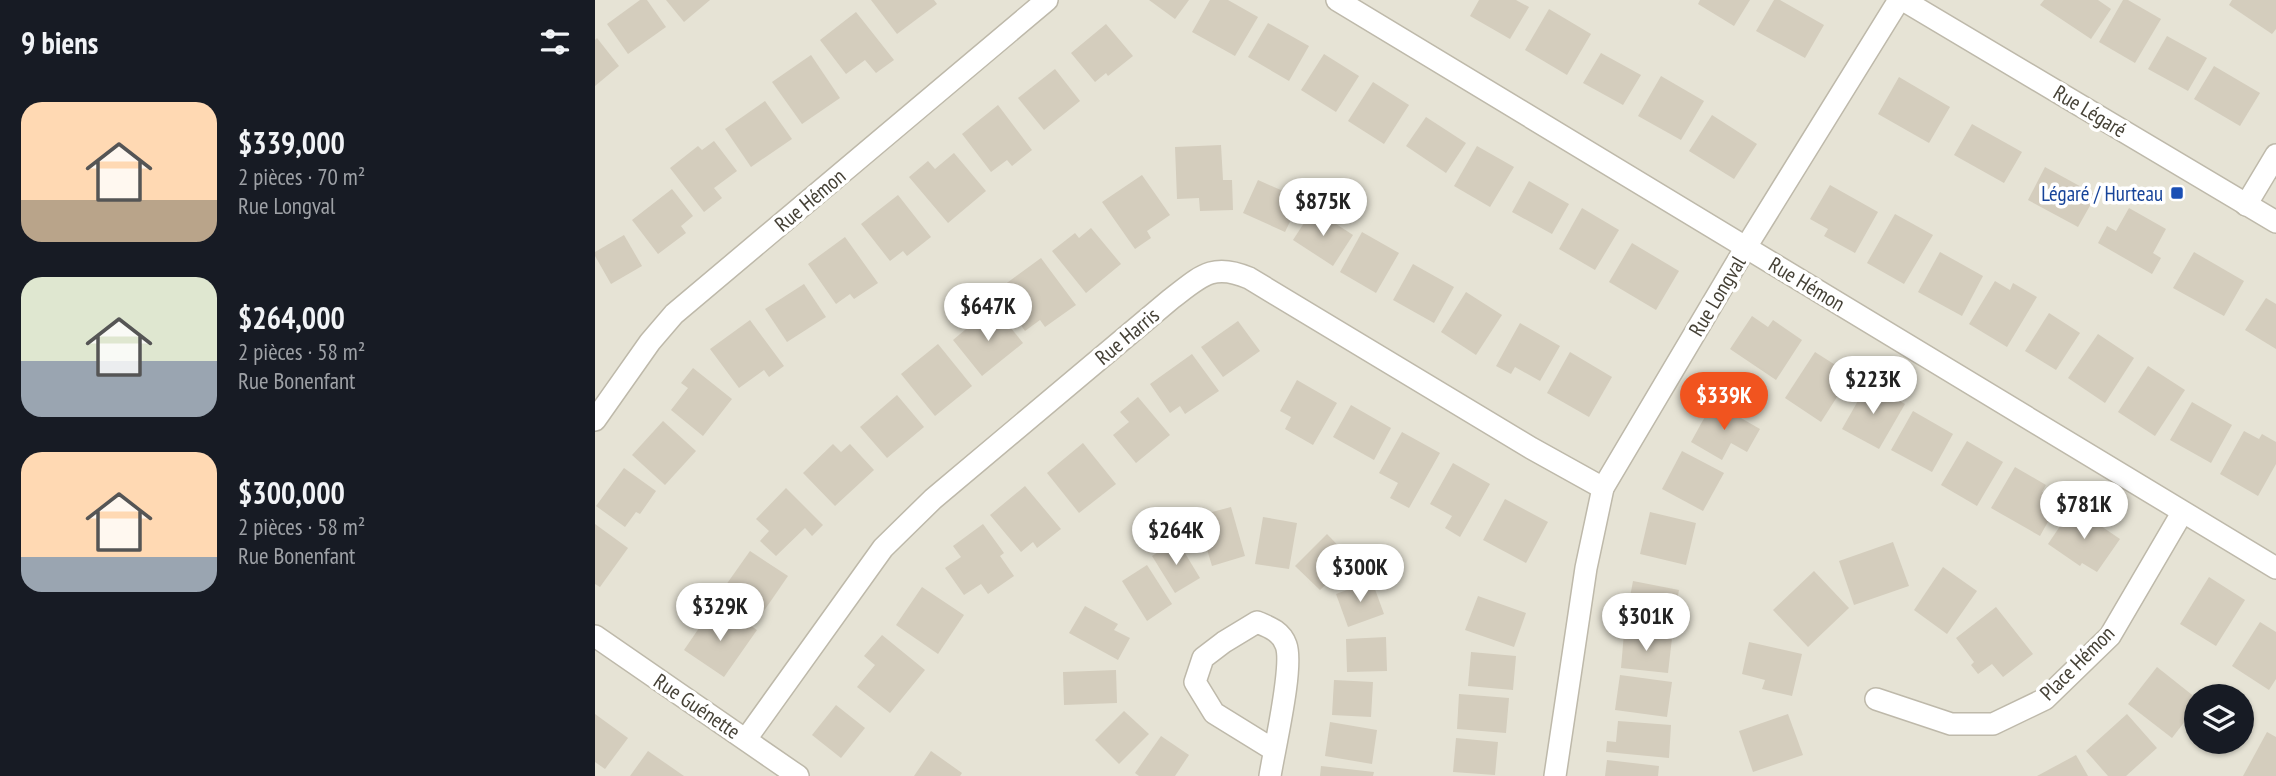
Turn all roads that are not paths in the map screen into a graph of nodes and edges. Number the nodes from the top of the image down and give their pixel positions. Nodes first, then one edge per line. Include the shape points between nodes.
1 (1047, 0) edge
2 (1338, 0) edge
3 (1901, 0) edge
4 (2276, 155) edge
5 (2246, 205) junction
6 (2276, 222) edge
7 (1746, 247) junction
8 (595, 420) edge
9 (1603, 488) junction
10 (2182, 513) junction
11 (2276, 568) edge
12 (595, 636) edge
13 (1876, 699) dead end
14 (746, 739) junction
15 (1274, 750) junction
16 (798, 776) edge
17 (1270, 776) edge
18 (1555, 776) edge

1 - 8 street, Rue Hémon via 674,314
2 - 7 street, Rue Hémon
3 - 5 street, Rue Légaré
3 - 7 street, Rue Longval
4 - 5 street
5 - 6 street, Rue Légaré
7 - 9 street, Rue Longval
7 - 10 street, Rue Hémon
9 - 14 street, Rue Harris via 1249,278 1233,271 1212,271 1171,299 993,447 883,548
9 - 18 street, Rue Longval via 1586,568
10 - 11 street, Rue Hémon
10 - 13 street, Place Hémon via 2110,636 2045,699 1993,724 1951,724
12 - 14 street, Rue Guénette
14 - 16 street, Rue Guénette
15 - 15 street via 1288,668 1286,645 1275,629 1257,622 1203,658 1195,682 1214,713
15 - 17 street

